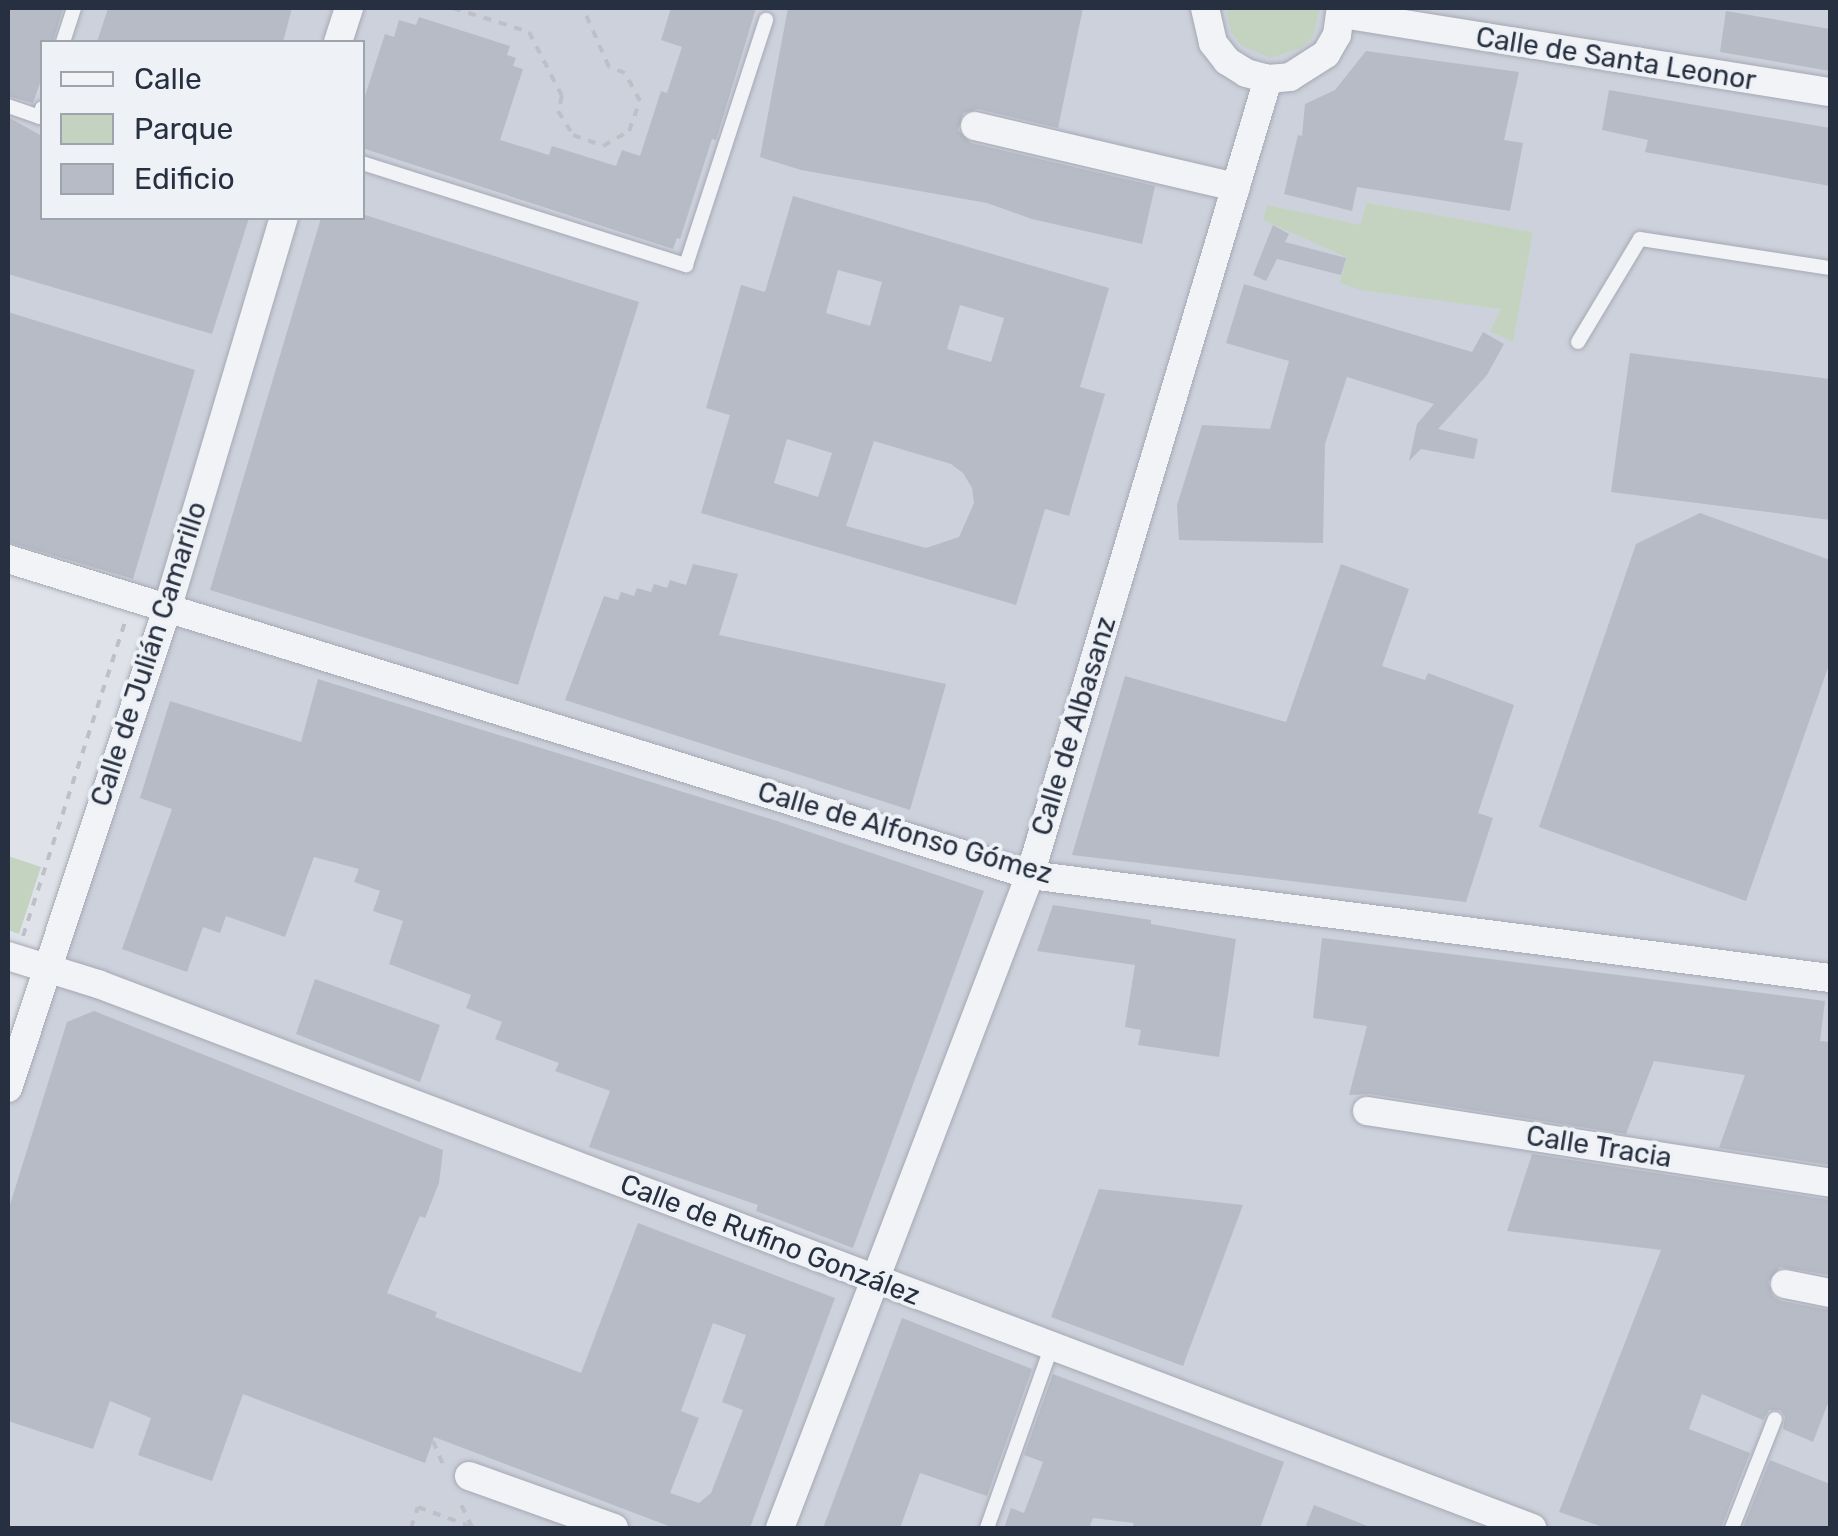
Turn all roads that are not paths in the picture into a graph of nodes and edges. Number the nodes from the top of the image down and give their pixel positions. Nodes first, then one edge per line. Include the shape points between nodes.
1 (74, 8) edge
2 (349, 8) edge
3 (1206, 8) edge
4 (1342, 10) edge
5 (766, 20) dead end
6 (64, 40) edge
7 (339, 40) edge
8 (1268, 79) junction
9 (1830, 92) edge
10 (8, 106) edge
11 (40, 117) edge
12 (974, 126) dead end
13 (365, 164) edge
14 (1236, 187) junction
15 (283, 220) edge
16 (1830, 268) edge
17 (1578, 342) dead end
18 (8, 559) edge
19 (168, 606) junction
20 (1030, 875) junction
21 (14, 949) edge
22 (47, 968) junction
23 (1830, 978) edge
24 (8, 1088) edge
25 (1366, 1111) dead end
26 (1830, 1183) edge
27 (874, 1279) junction
28 (1785, 1284) dead end
29 (1830, 1293) edge
30 (1051, 1348) junction
31 (1775, 1418) dead end
32 (458, 1482) road end
33 (614, 1528) edge
34 (780, 1528) edge
35 (987, 1528) edge
36 (1532, 1528) edge
37 (1732, 1528) edge

1 - 6 lane
2 - 7 street
3 - 8 street via 1213,44 1227,61
4 - 8 street via 1337,35 1310,68
4 - 9 street, Calle de Santa Leonor
5 - 13 lane via 686,265
8 - 14 street, Calle de Albasanz
10 - 11 lane
12 - 14 street
14 - 20 street, Calle de Albasanz
15 - 19 street, Calle de Julián Camarillo
16 - 17 lane via 1640,239
18 - 19 street, Calle de Alfonso Gómez
19 - 20 street, Calle de Alfonso Gómez
19 - 22 street, Calle de Julián Camarillo
20 - 23 street, Calle de Alfonso Gómez
20 - 27 street, Calle de Albasanz
21 - 22 street, Calle de Rufino González
22 - 24 street, Calle de Julián Camarillo
22 - 27 street, Calle de Rufino González
25 - 26 street, Calle Tracia
27 - 30 street, Calle de Rufino González
27 - 34 street, Calle de Albasanz
28 - 29 street
30 - 35 lane
30 - 36 street, Calle de Rufino González
31 - 37 lane
32 - 33 street

